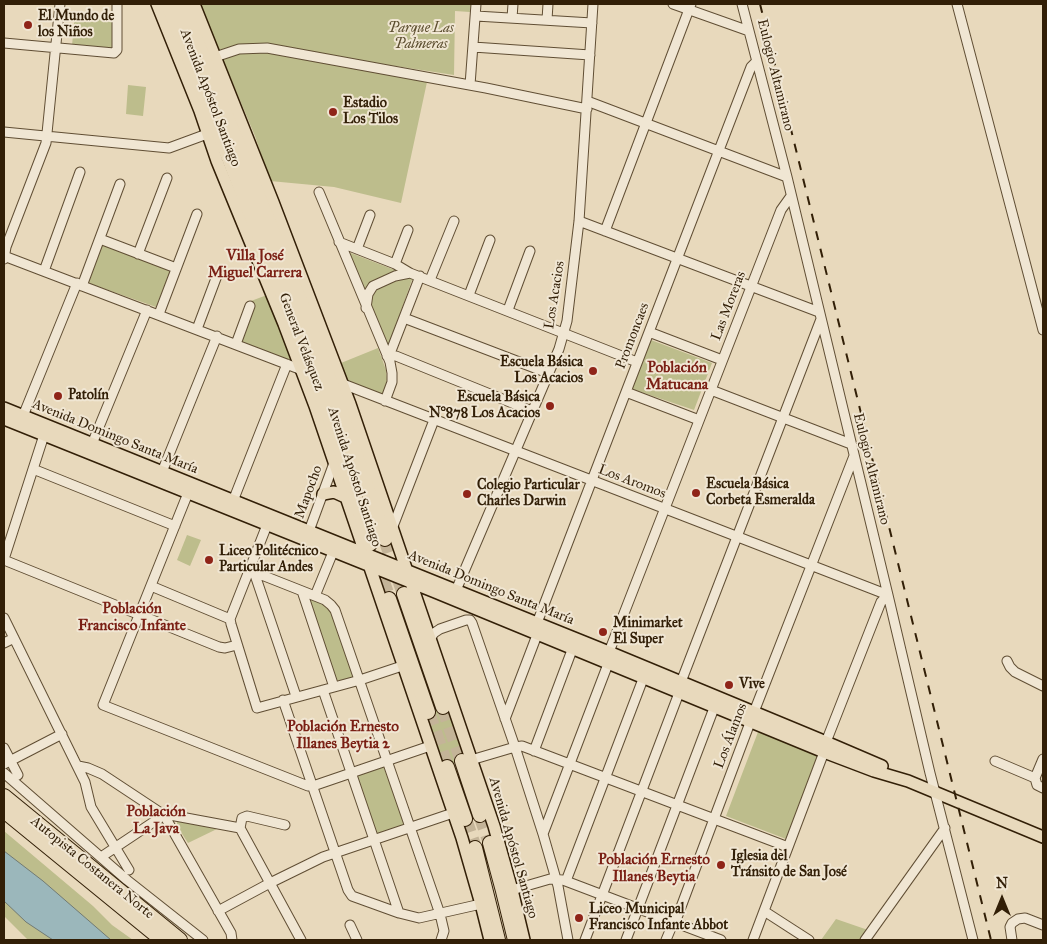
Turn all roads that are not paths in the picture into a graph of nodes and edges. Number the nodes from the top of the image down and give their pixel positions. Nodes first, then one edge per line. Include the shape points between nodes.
1 (60, 4) edge
2 (117, 4) edge
3 (158, 4) edge
4 (168, 4) edge
5 (183, 4) edge
6 (194, 4) edge
7 (476, 4) edge
8 (513, 4) edge
9 (548, 4) edge
10 (593, 4) edge
11 (673, 4) edge
12 (742, 4) edge
13 (957, 4) edge
14 (690, 6) edge
15 (476, 16) junction
16 (512, 18) junction
17 (547, 20) junction
18 (592, 23) junction
19 (749, 32) junction
20 (4, 43) edge
21 (473, 47) junction
22 (56, 48) junction
23 (590, 55) junction
24 (215, 57) junction
25 (757, 61) junction
26 (470, 86) junction
27 (587, 105) junction
28 (200, 111) junction
29 (645, 124) junction
30 (4, 132) edge
31 (207, 134) junction
32 (47, 136) junction
33 (718, 151) junction
34 (80, 172) dead end
35 (787, 177) junction
36 (167, 178) dead end
37 (120, 184) dead end
38 (257, 190) junction
39 (319, 192) dead end
40 (791, 196) junction
41 (197, 214) dead end
42 (370, 215) dead end
43 (253, 218) junction
44 (454, 221) dead end
45 (579, 221) junction
46 (408, 230) dead end
47 (605, 231) junction
48 (100, 239) junction
49 (490, 240) dead end
50 (339, 242) junction
51 (357, 249) junction
52 (530, 251) dead end
53 (138, 254) junction
54 (4, 257) edge
55 (677, 258) junction
56 (395, 264) junction
57 (297, 266) junction
58 (176, 268) junction
59 (44, 271) junction
60 (218, 272) dead end
61 (410, 273) junction
62 (420, 276) junction
63 (430, 280) junction
64 (80, 284) junction
65 (751, 286) junction
66 (469, 295) junction
67 (250, 306) dead end
68 (366, 308) junction
69 (147, 310) junction
70 (508, 310) junction
71 (159, 314) junction
72 (820, 316) junction
73 (404, 318) junction
74 (197, 329) junction
75 (1043, 330) edge
76 (564, 332) junction
77 (649, 332) junction
78 (217, 336) junction
79 (236, 344) junction
80 (387, 356) junction
81 (722, 360) junction
82 (637, 362) junction
83 (287, 364) junction
84 (302, 370) junction
85 (548, 373) junction
86 (343, 384) junction
87 (711, 390) junction
88 (626, 392) junction
89 (366, 394) junction
90 (385, 401) junction
91 (350, 404) junction
92 (4, 408) edge
93 (532, 411) junction
94 (23, 416) junction
95 (783, 418) junction
96 (4, 419) edge
97 (434, 420) junction
98 (699, 420) junction
99 (44, 435) junction
100 (92, 444) junction
101 (851, 444) junction
102 (514, 451) junction
103 (854, 456) junction
104 (334, 463) junction
105 (33, 469) junction
106 (162, 472) junction
107 (592, 481) junction
108 (188, 493) junction
109 (323, 494) junction
110 (346, 497) junction
111 (233, 501) junction
112 (664, 510) junction
113 (267, 525) junction
114 (175, 526) junction
115 (309, 531) junction
116 (388, 534) junction
117 (737, 537) junction
118 (367, 548) junction
119 (333, 552) junction
120 (4, 560) edge
121 (812, 565) junction
122 (368, 566) junction
123 (406, 570) junction
124 (252, 571) junction
125 (151, 586) junction
126 (407, 588) junction
127 (302, 591) junction
128 (434, 592) junction
129 (888, 594) junction
130 (454, 595) junction
131 (315, 596) junction
132 (389, 599) tunnel mouth
133 (419, 608) junction
134 (139, 615) junction
135 (4, 618) edge
136 (230, 619) junction
137 (537, 629) junction
138 (14, 638) junction
139 (430, 639) junction
140 (4, 643) edge
141 (237, 645) junction
142 (572, 650) junction
143 (609, 658) junction
144 (1007, 661) dead end
145 (402, 666) junction
146 (643, 679) junction
147 (360, 680) junction
148 (1043, 686) edge
149 (334, 687) junction
150 (680, 687) junction
151 (323, 690) junction
152 (296, 696) junction
153 (283, 700) junction
154 (443, 707) tunnel mouth
155 (714, 708) junction
156 (428, 712) tunnel mouth
157 (753, 717) junction
158 (505, 719) junction
159 (62, 734) junction
160 (430, 746) junction
161 (515, 747) junction
162 (825, 747) junction
163 (4, 748) edge
164 (534, 751) junction
165 (1043, 759) edge
166 (387, 760) junction
167 (466, 761) junction
168 (995, 761) dead end
169 (7, 762) edge
170 (570, 764) junction
171 (78, 766) junction
172 (447, 766) tunnel mouth
173 (4, 773) edge
174 (351, 773) junction
175 (18, 775) dead end
176 (606, 778) junction
177 (1035, 778) junction
178 (313, 786) junction
179 (1043, 788) edge
180 (642, 791) junction
181 (935, 792) junction
182 (4, 796) edge
183 (678, 805) junction
184 (4, 811) edge
185 (164, 815) junction
186 (480, 815) tunnel mouth
187 (459, 816) junction
188 (714, 819) junction
189 (285, 825) dead end
190 (410, 827) junction
191 (1021, 827) junction
192 (240, 828) junction
193 (945, 828) junction
194 (1043, 832) edge
195 (543, 834) junction
196 (1043, 837) edge
197 (374, 839) junction
198 (490, 843) tunnel mouth
199 (116, 847) junction
200 (788, 847) junction
201 (475, 848) tunnel mouth
202 (335, 852) junction
203 (101, 857) junction
204 (129, 870) dead end
205 (556, 879) junction
206 (566, 881) junction
207 (270, 883) junction
208 (512, 890) junction
209 (602, 895) junction
210 (481, 904) junction
211 (638, 909) junction
212 (218, 911) junction
213 (764, 911) junction
214 (399, 913) junction
215 (440, 914) junction
216 (675, 923) junction
217 (350, 925) dead end
218 (1043, 925) edge
219 (708, 938) edge
220 (870, 938) edge
221 (162, 940) edge
222 (180, 940) edge
223 (202, 940) edge
224 (232, 940) edge
225 (301, 940) edge
226 (357, 940) edge
227 (441, 940) edge
228 (490, 940) edge
229 (498, 940) edge
230 (514, 940) edge
231 (524, 940) edge
232 (568, 940) edge
233 (586, 940) edge
234 (626, 940) edge
235 (666, 940) edge
236 (721, 940) edge
237 (753, 940) edge
238 (809, 940) edge
239 (972, 940) edge
240 (1012, 940) edge

1 - 22 street
2 - 22 street via 114,53
3 - 28 main road, Avenida Apóstol Santiago
4 - 43 highway, General Velásquez
5 - 38 highway, General Velásquez
6 - 24 main road, Avenida Apóstol Santiago
7 - 15 street
8 - 16 street
9 - 17 street
10 - 18 street, Los Acacios
11 - 14 street
12 - 19 street, Eulogio Altamirano
13 - 75 street
14 - 19 street
14 - 29 street
15 - 16 street
15 - 21 street
16 - 17 street
17 - 18 street
18 - 23 street, Los Acacios
19 - 25 street, Eulogio Altamirano
20 - 22 street
21 - 23 street
21 - 26 street
22 - 32 street
23 - 27 street, Los Acacios
24 - 26 street via 239,49 267,48
24 - 57 main road, Avenida Apóstol Santiago
25 - 33 street, Promoncaes via 751,67
25 - 35 street, Eulogio Altamirano
26 - 27 street
27 - 29 street
27 - 45 street, Los Acacios
28 - 31 main road, Avenida Apóstol Santiago
28 - 43 highway
29 - 33 street
29 - 47 street
30 - 32 street
31 - 32 street via 169,148
31 - 84 main road, Avenida Apóstol Santiago
32 - 54 street
33 - 35 street
33 - 55 street, Promoncaes
34 - 59 street
35 - 40 street, Eulogio Altamirano
36 - 53 street
37 - 48 street
38 - 57 highway
38 - 116 highway, General Velásquez
39 - 50 street
40 - 65 street, Las Moreras via 780,210
40 - 72 street, Eulogio Altamirano
41 - 58 street
42 - 51 street
43 - 118 highway, General Velásquez via 327,411
44 - 63 street
45 - 47 street
45 - 76 street, Los Acacios
46 - 56 street
47 - 55 street
48 - 53 street
48 - 64 street
49 - 66 street
50 - 51 street
50 - 68 street
51 - 56 street
52 - 70 street
53 - 58 street
54 - 59 street
55 - 65 street
55 - 77 street, Promoncaes
56 - 61 street
57 - 86 main road, Avenida Apóstol Santiago
58 - 71 street
59 - 64 street
60 - 74 street
61 - 62 street
61 - 68 street via 373,286
62 - 63 street
62 - 73 street
63 - 66 street
64 - 69 street
64 - 94 street
65 - 72 street
65 - 81 street, Las Moreras
66 - 70 street
67 - 79 street
68 - 80 street
69 - 71 street
69 - 100 street
70 - 76 street
71 - 74 street
72 - 95 street
72 - 101 street, Eulogio Altamirano
73 - 80 street
73 - 85 street
74 - 78 street
76 - 82 street
76 - 85 street, Los Acacios
77 - 81 street
77 - 82 street, Promoncaes
78 - 79 street
78 - 106 street
79 - 83 street
80 - 90 street via 392,378
80 - 93 street via 396,356
81 - 87 street, Las Moreras
82 - 88 street, Promoncaes
83 - 84 street
83 - 111 street
84 - 104 main road, Avenida Apóstol Santiago
85 - 93 street, Los Acacios
86 - 89 street, Los Aromos
86 - 91 main road, Avenida Apóstol Santiago
87 - 95 street
87 - 98 street, Las Moreras
88 - 98 street
88 - 107 street, Promoncaes
89 - 90 street, Los Aromos
89 - 91 street
90 - 97 street, Los Aromos
91 - 116 main road, Avenida Apóstol Santiago
92 - 94 main road, Avenida Domingo Santa María
93 - 102 street, Los Acacios
94 - 100 main road, Avenida Domingo Santa María
95 - 101 street
95 - 117 street
96 - 99 main road, Avenida Domingo Santa María
97 - 102 street, Los Aromos
97 - 116 street
98 - 112 street, Las Moreras
99 - 105 street
99 - 108 main road, Avenida Domingo Santa María
100 - 106 main road, Avenida Domingo Santa María
101 - 103 street, Eulogio Altamirano
102 - 107 street, Los Aromos
102 - 130 street, Los Acacios
103 - 121 street, Los Álamos
103 - 129 street, Eulogio Altamirano
104 - 109 street, Mapocho
104 - 110 main road, Avenida Apóstol Santiago
105 - 114 street
105 - 120 street
106 - 111 main road, Avenida Domingo Santa María
107 - 112 street, Los Aromos
107 - 137 street, Promoncaes
108 - 113 main road, Avenida Domingo Santa María
108 - 114 street
109 - 110 main road via 334,492
109 - 115 street, Mapocho
110 - 118 main road, Avenida Apóstol Santiago
111 - 115 main road, Avenida Domingo Santa María
112 - 117 street, Los Aromos
112 - 143 street, Las Moreras
113 - 119 main road, Avenida Domingo Santa María
113 - 124 street
114 - 125 street
115 - 118 main road, Avenida Domingo Santa María
116 - 123 main road, Avenida Apóstol Santiago
117 - 121 street, Los Aromos
117 - 150 street
118 - 122 main road, Avenida Apóstol Santiago
118 - 123 main road, Avenida Domingo Santa María
119 - 122 main road, Avenida Domingo Santa María
119 - 131 street
120 - 134 street
121 - 129 street, Los Aromos
121 - 157 street, Los Álamos
122 - 126 main road, Avenida Domingo Santa María
122 - 145 main road, Avenida Apóstol Santiago
123 - 126 main road, Avenida Apóstol Santiago
123 - 130 main road, Avenida Domingo Santa María
124 - 127 street
124 - 136 street
124 - 152 street
125 - 134 street
125 - 136 street
126 - 128 main road, Avenida Domingo Santa María
126 - 133 main road, Avenida Apóstol Santiago
126 - 154 highway
127 - 131 street
127 - 149 street
128 - 130 main road, Avenida Domingo Santa María
128 - 133 main road via 424,598
129 - 162 street via 881,602
129 - 181 street, Eulogio Altamirano
130 - 137 main road, Avenida Domingo Santa María
131 - 147 street via 333,607
132 - 156 highway
133 - 139 main road, Avenida Apóstol Santiago
134 - 141 street via 219,647
134 - 178 street via 103,705 303,785
135 - 138 street
136 - 141 street
137 - 142 main road, Avenida Domingo Santa María
137 - 143 main road, Avenida Domingo Santa María
137 - 158 street, Promoncaes
138 - 140 street
138 - 159 street
139 - 158 street via 440,629 470,620
139 - 167 main road, Avenida Apóstol Santiago
141 - 153 street via 257,708
142 - 143 main road, Avenida Domingo Santa María
142 - 164 street
143 - 146 main road, Avenida Domingo Santa María
143 - 150 main road, Avenida Domingo Santa María
143 - 170 street, Las Moreras
144 - 148 street via 1015,672
145 - 147 street
145 - 160 main road, Avenida Apóstol Santiago
146 - 150 main road, Avenida Domingo Santa María
146 - 176 street
147 - 149 street
147 - 166 street
149 - 151 street
150 - 155 main road, Avenida Domingo Santa María
150 - 157 main road, Avenida Domingo Santa María
150 - 180 street
151 - 152 street
151 - 174 street
152 - 153 street
153 - 178 street
155 - 157 main road, Avenida Domingo Santa María
155 - 183 street
157 - 162 main road, Avenida Domingo Santa María
157 - 188 street, Los Álamos
158 - 161 street
159 - 169 street
159 - 171 street
160 - 166 street
160 - 187 main road, Avenida Apóstol Santiago
161 - 164 street
161 - 167 street
161 - 195 street
162 - 181 main road, Avenida Domingo Santa María via 874,763
162 - 200 street
163 - 169 street
164 - 170 street
165 - 177 street
166 - 174 street
166 - 190 street
167 - 186 highway
167 - 208 main road, Avenida Apóstol Santiago via 496,833
168 - 177 street
169 - 175 street
170 - 176 street
170 - 195 street, Las Moreras
171 - 185 street via 102,774
171 - 199 street via 88,787 90,804
172 - 187 highway
173 - 203 street
174 - 178 street
174 - 197 street
176 - 180 street
176 - 206 street
177 - 179 street
178 - 202 street
180 - 183 street
180 - 209 street
181 - 191 main road, Avenida Domingo Santa María
181 - 193 street, Eulogio Altamirano
182 - 222 highway, Autopista Costanera Norte
183 - 188 street
183 - 211 street
184 - 221 highway, Autopista Costanera Norte
185 - 192 street
185 - 199 street
185 - 212 street
187 - 190 street
187 - 210 main road, Avenida Apóstol Santiago
188 - 200 street
188 - 216 street, Los Álamos
189 - 192 street via 247,816 242,818
190 - 197 street
190 - 215 street
191 - 194 main road, Avenida Domingo Santa María
191 - 196 main road, Avenida Domingo Santa María
192 - 207 street
193 - 220 street
193 - 239 street, Eulogio Altamirano
195 - 205 street
197 - 202 street
197 - 214 street
198 - 230 highway
199 - 203 street
199 - 204 street
200 - 213 street
201 - 229 highway
202 - 207 street
202 - 214 street via 352,896
203 - 223 street
205 - 206 street
205 - 208 street
205 - 232 street
206 - 209 street
207 - 212 street
207 - 225 street
208 - 231 main road, Avenida Apóstol Santiago
209 - 211 street
209 - 233 street
210 - 215 street
210 - 228 main road, Avenida Apóstol Santiago
211 - 216 street
211 - 234 street
212 - 224 street
213 - 237 street
213 - 238 street
214 - 215 street via 419,918
215 - 227 street via 444,931
216 - 219 street
216 - 235 street, Los Álamos
217 - 226 street
218 - 240 street via 1024,918 1014,920 1010,928
219 - 236 street

